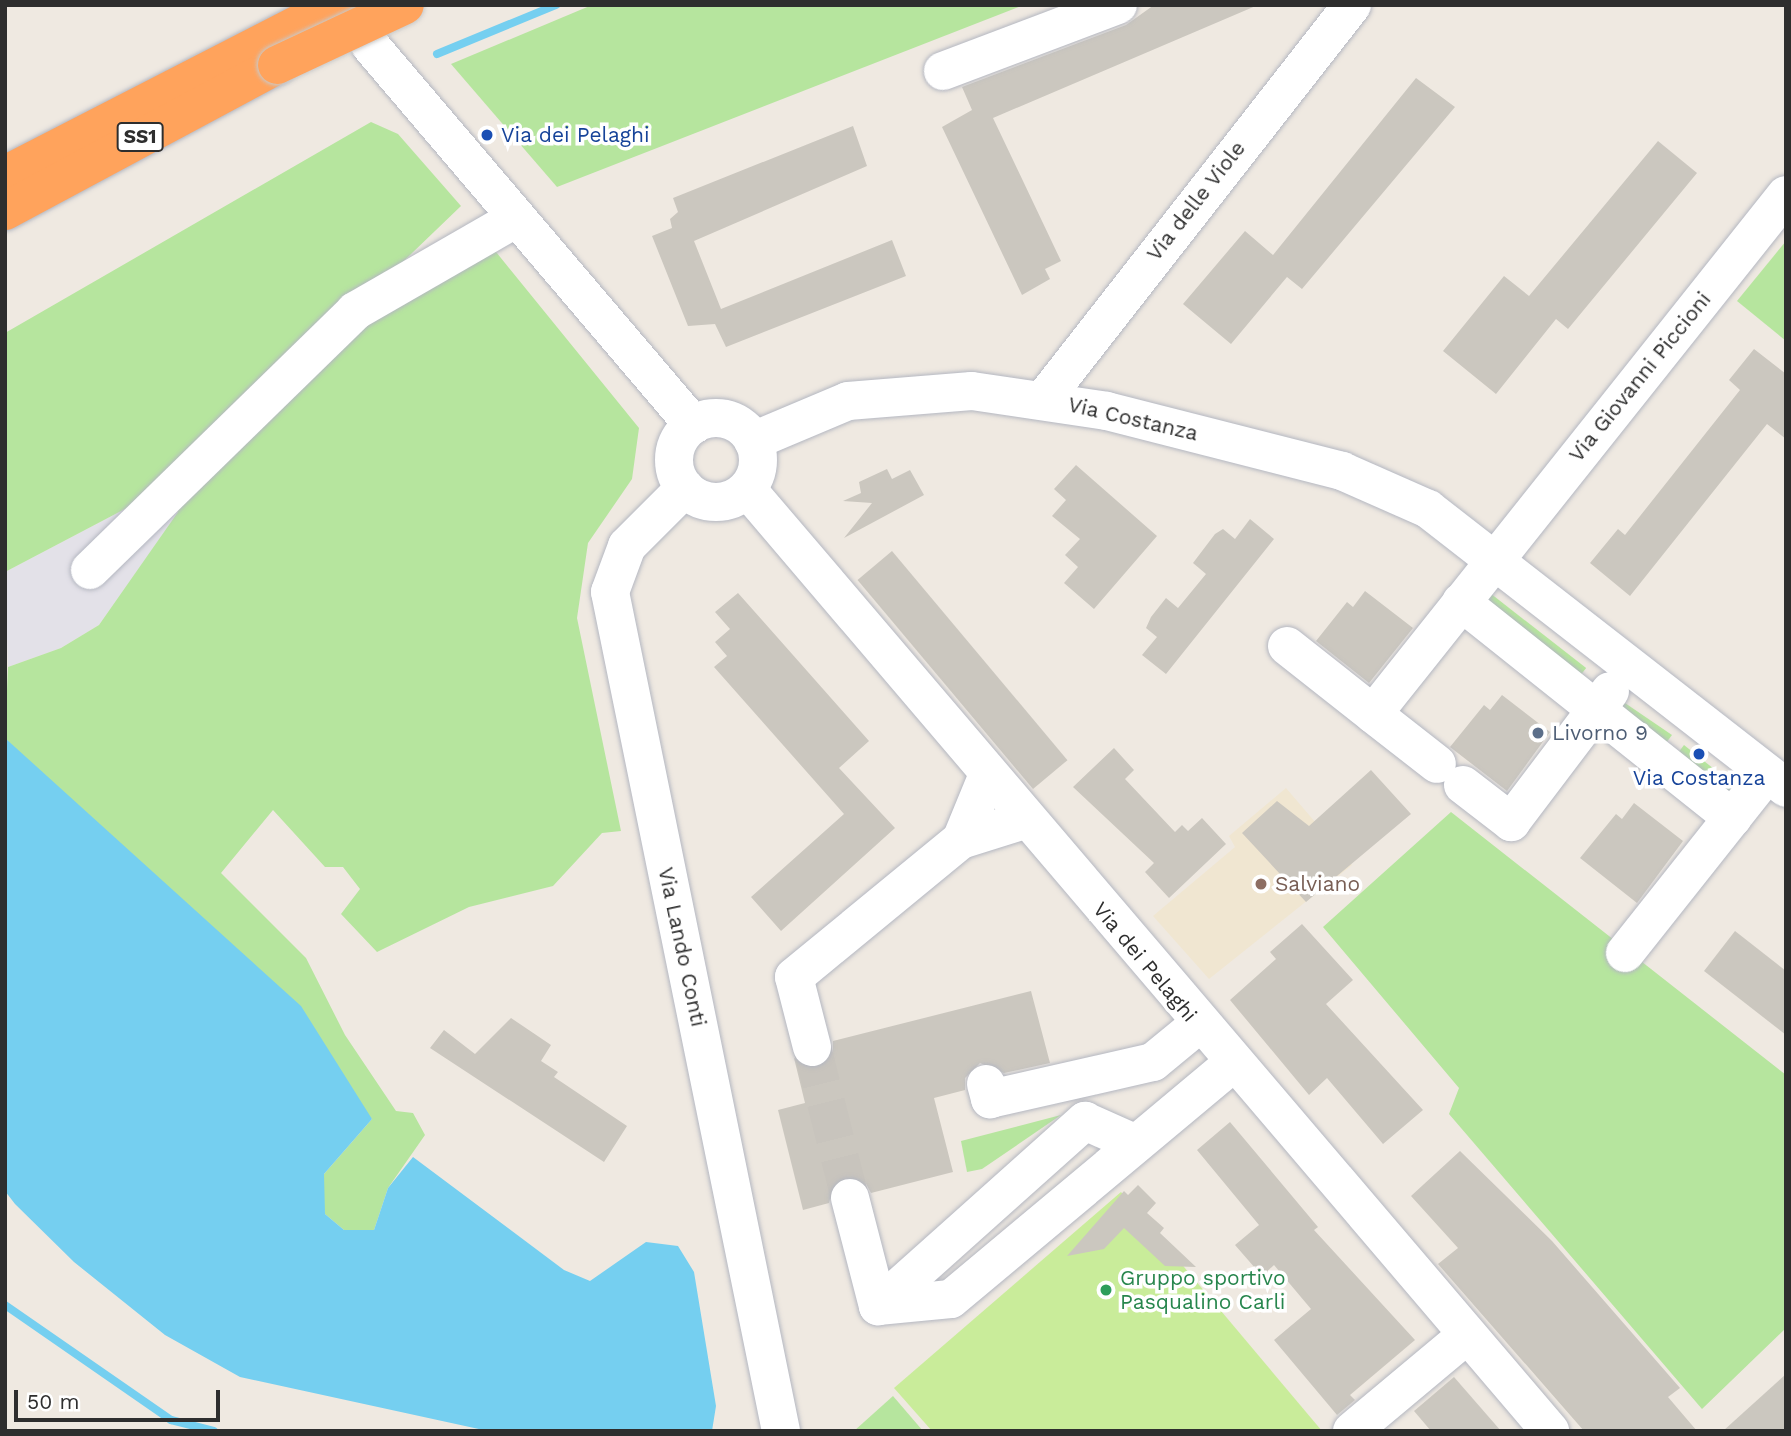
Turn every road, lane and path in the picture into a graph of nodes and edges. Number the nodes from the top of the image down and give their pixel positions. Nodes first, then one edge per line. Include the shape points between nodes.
1 (336, 5) edge
2 (405, 5) edge
3 (1118, 5) edge
4 (1352, 5) edge
5 (1317, 22) edge
6 (370, 45) dead end
7 (271, 53) junction
8 (943, 71) dead end
9 (106, 154) junction
10 (5, 176) edge
11 (1786, 195) edge
12 (5, 211) edge
13 (515, 219) junction
14 (5, 236) edge
15 (1044, 399) junction
16 (693, 425) junction
17 (753, 441) junction
18 (685, 488) junction
19 (747, 489) junction
20 (1494, 559) junction
21 (90, 570) dead end
22 (1461, 602) junction
23 (1287, 646) dead end
24 (1629, 666) junction
25 (1596, 709) junction
26 (1373, 714) junction
27 (987, 776) junction
28 (1777, 781) edge
29 (1733, 818) junction
30 (1024, 820) junction
31 (961, 840) junction
32 (1625, 953) dead end
33 (1198, 1025) junction
34 (812, 1047) tunnel mouth
35 (1237, 1068) junction
36 (1004, 1085) dead end
37 (850, 1198) tunnel mouth
38 (1467, 1335) junction
39 (781, 1431) edge
40 (1352, 1431) edge
41 (1550, 1431) edge

1 - 7 highway, SS1
2 - 7 highway, SS1, bridge
3 - 8 street
4 - 5 street, Via delle Viole
5 - 15 street, Via delle Viole
6 - 13 street
7 - 9 highway, SS1
7 - 10 highway, SS1
9 - 12 highway, SS1
9 - 14 highway
11 - 20 street, Via Giovanni Piccioni
13 - 16 street
13 - 21 street via 355,311
15 - 17 street, Via Costanza via 972,391 881,396 802,416
15 - 20 street, Via Costanza via 1342,471 1429,509
16 - 17 street via 731,421
16 - 18 street via 675,451
17 - 19 street via 758,466
18 - 19 street via 716,502
18 - 39 street, Via Lando Conti via 627,546 610,592
19 - 27 street, Via dei Pelaghi
20 - 22 street
20 - 24 street, Via Costanza
22 - 25 street
22 - 26 street
23 - 26 street
24 - 25 street
24 - 28 street, Via Costanza
25 - 26 street via 1511,822
25 - 29 street
27 - 30 street, Via dei Pelaghi
27 - 31 street
28 - 29 street, Via Costanza
29 - 32 street, Via Costanza
30 - 31 street
30 - 33 street, Via dei Pelaghi
31 - 34 street via 794,977
33 - 35 street, Via dei Pelaghi
33 - 36 street via 1153,1062
35 - 37 street via 1132,1142 1106,1142 960,1270 878,1306
35 - 38 street, Via dei Pelaghi
38 - 40 street
38 - 41 street, Via dei Pelaghi

